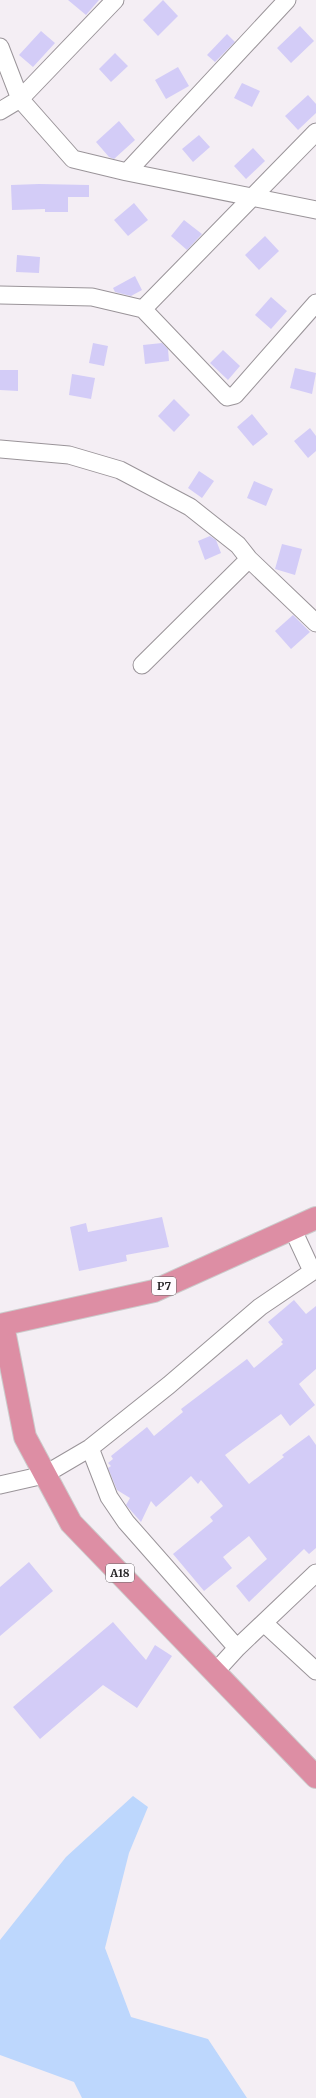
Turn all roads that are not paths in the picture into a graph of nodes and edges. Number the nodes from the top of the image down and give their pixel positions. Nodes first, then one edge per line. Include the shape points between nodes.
1 (115, 0) edge
2 (287, 0) edge
3 (0, 47) edge
4 (20, 99) junction
5 (0, 111) edge
6 (316, 132) edge
7 (127, 172) junction
8 (253, 197) junction
9 (316, 210) edge
10 (0, 295) edge
11 (316, 303) edge
12 (143, 309) junction
13 (0, 449) edge
14 (249, 559) junction
15 (316, 624) edge
16 (142, 665) dead end
17 (316, 1218) edge
18 (293, 1230) junction
19 (314, 1270) edge
20 (2, 1325) edge
21 (90, 1448) junction
22 (44, 1475) junction
23 (0, 1484) edge
24 (316, 1573) edge
25 (264, 1623) junction
26 (237, 1648) junction
27 (216, 1671) junction
28 (316, 1671) edge
29 (316, 1777) edge

1 - 4 street
2 - 7 street
3 - 4 street
4 - 5 street
4 - 7 street via 73,159
6 - 8 street
7 - 8 street
8 - 9 street
8 - 12 street
10 - 12 street via 92,297
11 - 12 street via 235,395 227,396
13 - 14 street via 69,455 120,470 190,507 238,545
14 - 15 street
14 - 16 street
17 - 18 highway, P7
18 - 19 street
18 - 20 highway, P7 via 154,1291
19 - 21 street via 260,1307
20 - 22 highway, A18 via 25,1437
21 - 22 street
21 - 26 street via 109,1497 126,1522
22 - 23 street
22 - 27 highway, A18 via 71,1523
24 - 25 street
25 - 26 street
25 - 28 street
26 - 27 street
27 - 29 highway, A18

